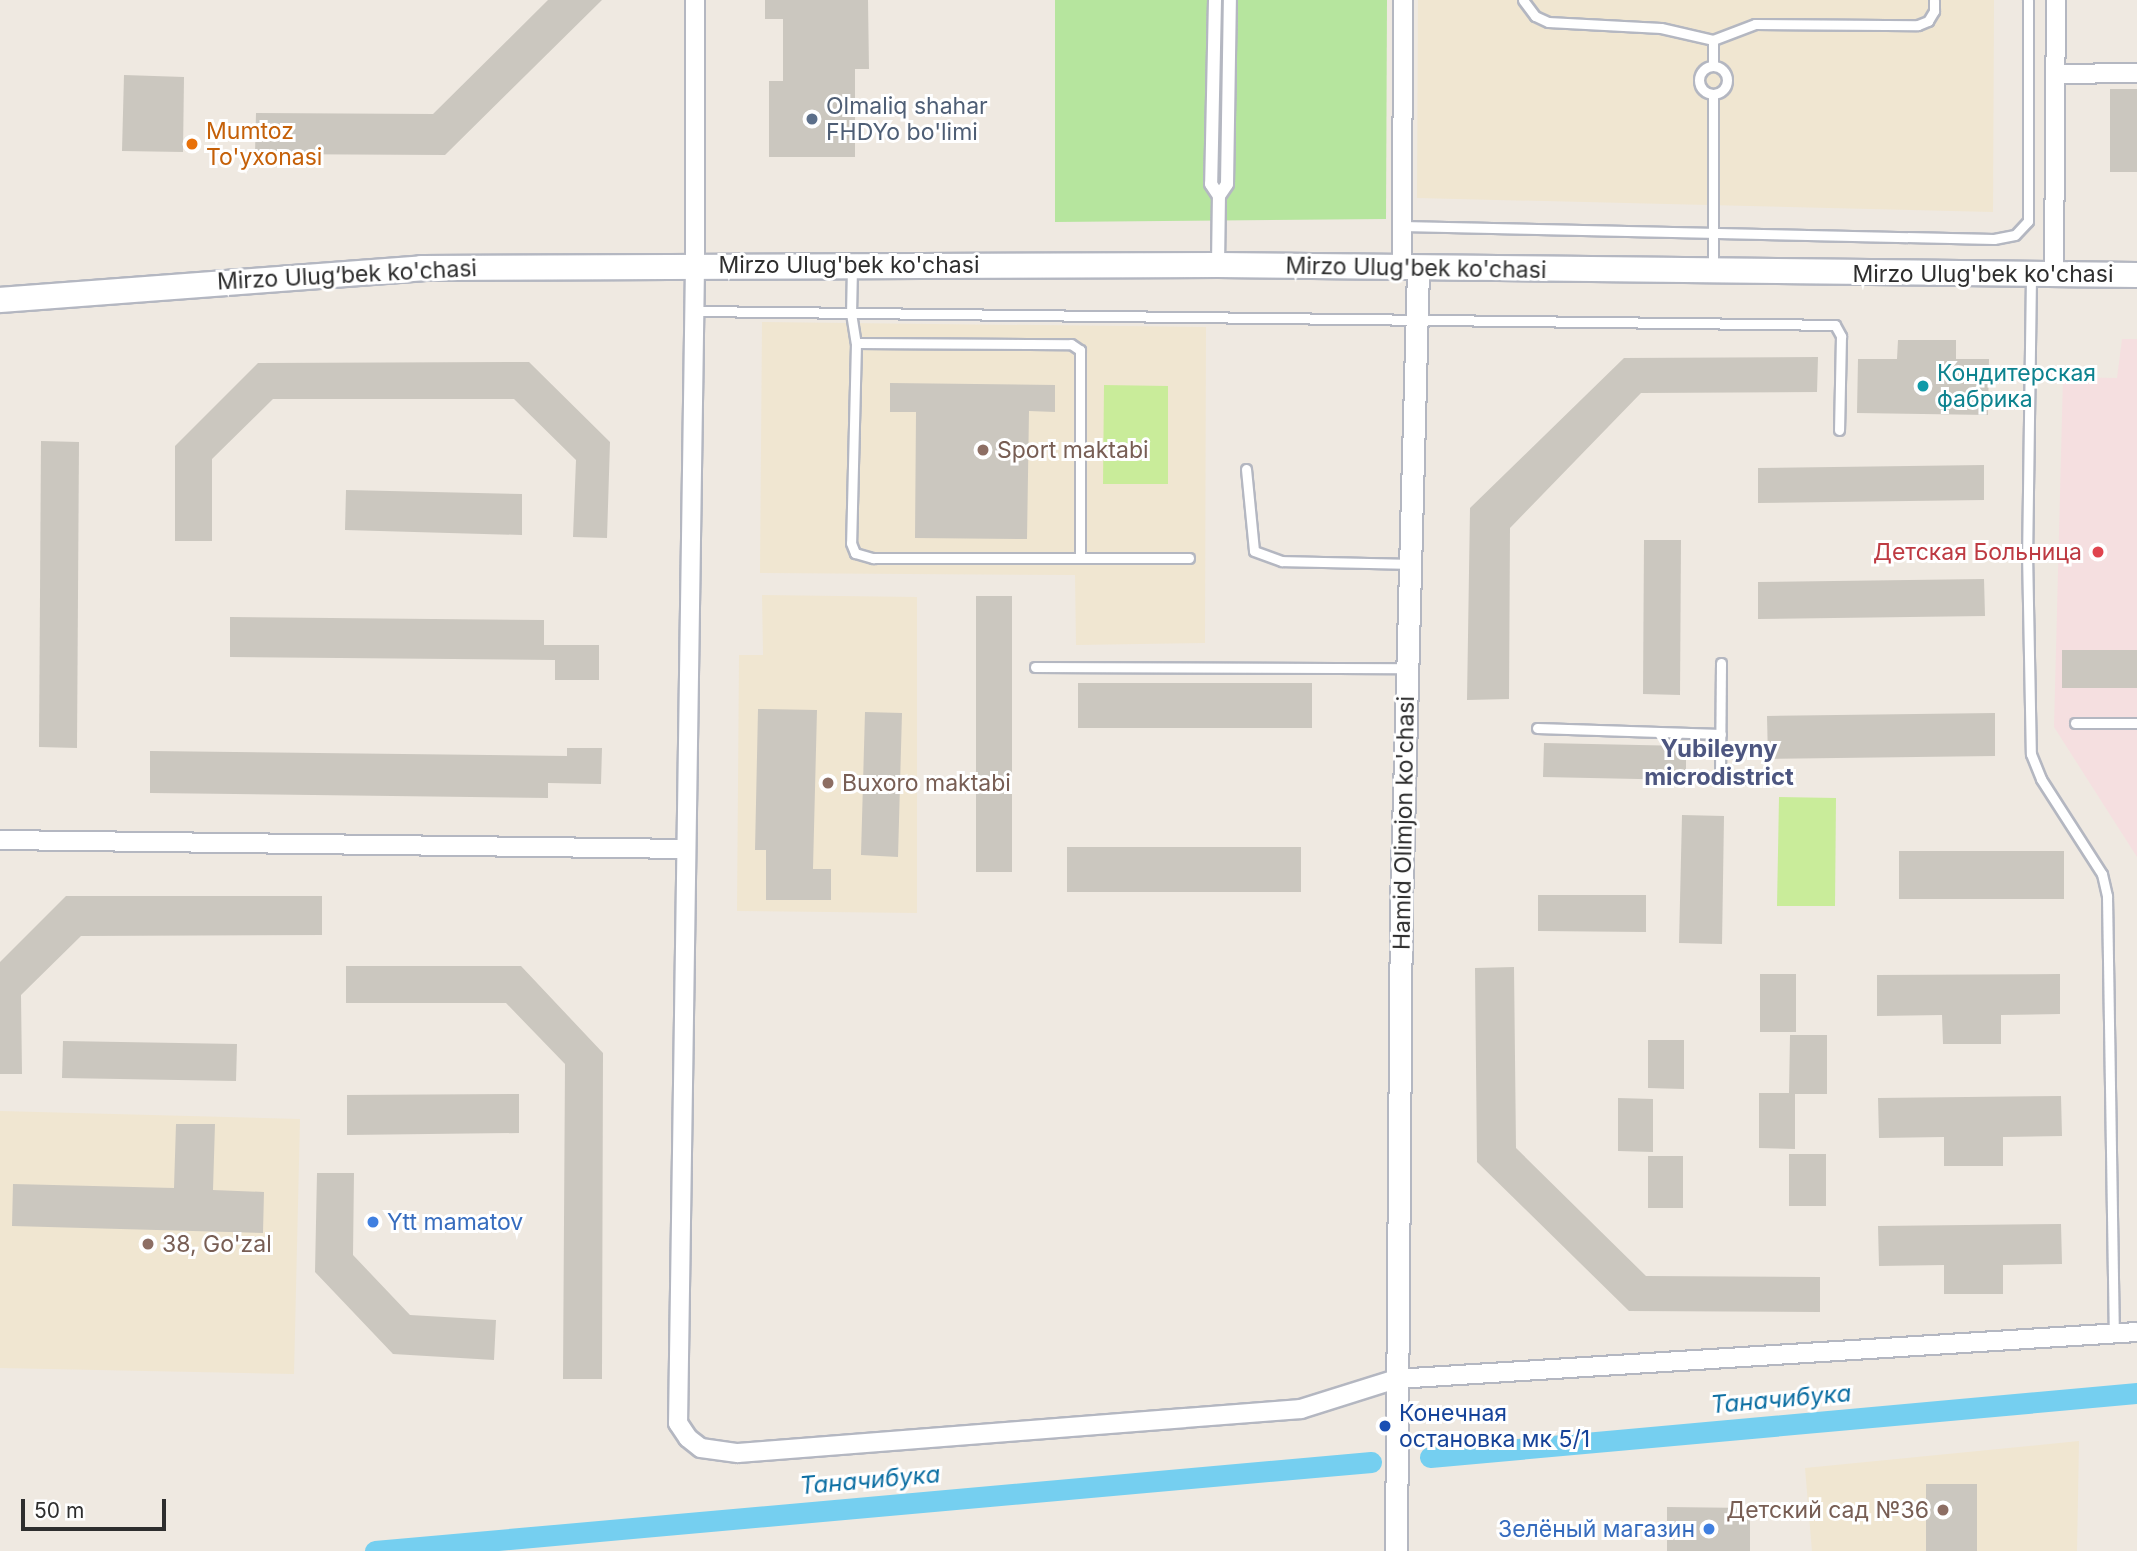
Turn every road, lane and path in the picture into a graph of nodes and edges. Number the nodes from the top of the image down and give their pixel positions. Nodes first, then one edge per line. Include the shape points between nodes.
1 (695, 0) edge
2 (1215, 0) edge
3 (1230, 0) edge
4 (1403, 0) edge
5 (1523, 0) edge
6 (1934, 0) edge
7 (2028, 0) edge
8 (2056, 0) edge
9 (1713, 40) junction
10 (1713, 66) junction
11 (2137, 73) edge
12 (2055, 74) junction
13 (1713, 94) junction
14 (1219, 196) junction
15 (1402, 226) junction
16 (1713, 233) junction
17 (695, 265) junction
18 (852, 265) junction
19 (1218, 265) junction
20 (1410, 268) junction
21 (1713, 272) junction
22 (2042, 275) junction
23 (2137, 275) edge
24 (0, 300) edge
25 (695, 312) junction
26 (851, 313) junction
27 (1416, 319) junction
28 (856, 343) junction
29 (1839, 430) dead end
30 (1246, 469) dead end
31 (1080, 558) junction
32 (1189, 558) dead end
33 (1410, 564) junction
34 (1721, 663) dead end
35 (1035, 667) dead end
36 (1407, 668) junction
37 (2075, 723) dead end
38 (2137, 723) edge
39 (1538, 728) dead end
40 (1721, 734) junction
41 (1749, 779) dead end
42 (0, 840) edge
43 (687, 849) junction
44 (2137, 1332) edge
45 (2114, 1333) junction
46 (1396, 1379) junction
47 (1395, 1551) edge

1 - 17 street
2 - 14 street via 1211,184
3 - 14 street via 1227,184
4 - 15 street
5 - 9 lane via 1535,16 1548,22 1661,28
6 - 9 lane via 1928,21 1918,25 1755,24
7 - 16 lane via 2028,221 2015,235 1994,239
8 - 12 street
9 - 10 lane
10 - 13 lane via 1699,80 1701,87
10 - 13 lane via 1725,72 1727,79 1720,92
11 - 12 street
12 - 22 street
13 - 16 lane
14 - 19 street
15 - 16 lane
15 - 20 street
16 - 21 lane
17 - 18 main road, Mirzo Ulug'bek ko'chasi
17 - 24 main road, Mirzo Ulug‘bek ko'chasi via 421,268
17 - 25 street
18 - 19 main road, Mirzo Ulug'bek ko'chasi
18 - 26 lane
19 - 20 main road, Mirzo Ulug'bek ko'chasi
20 - 21 main road, Mirzo Ulug'bek ko'chasi
20 - 27 street, Hamid Olimjon ko'chasi
21 - 22 main road, Mirzo Ulug'bek ko'chasi
22 - 23 main road, Mirzo Ulug'bek ko'chasi
22 - 45 lane via 2027,552 2031,754 2041,779 2102,874 2107,897
25 - 26 lane
25 - 43 street
26 - 27 lane
26 - 28 lane
27 - 29 lane via 1835,326 1841,337
27 - 33 street, Hamid Olimjon ko'chasi
28 - 31 lane via 1070,344 1080,350
28 - 31 lane via 855,553 873,558
30 - 33 lane via 1254,551 1282,561
31 - 32 lane
33 - 36 street, Hamid Olimjon ko'chasi
34 - 40 lane
35 - 36 lane
36 - 46 street, Hamid Olimjon ko'chasi
37 - 38 lane
39 - 40 lane
40 - 41 lane via 1723,778
42 - 43 street
43 - 46 street via 678,1423 688,1438 702,1448 738,1452 1301,1409
44 - 45 street
45 - 46 street
46 - 47 street, Hamid Olimjon ko'chasi

